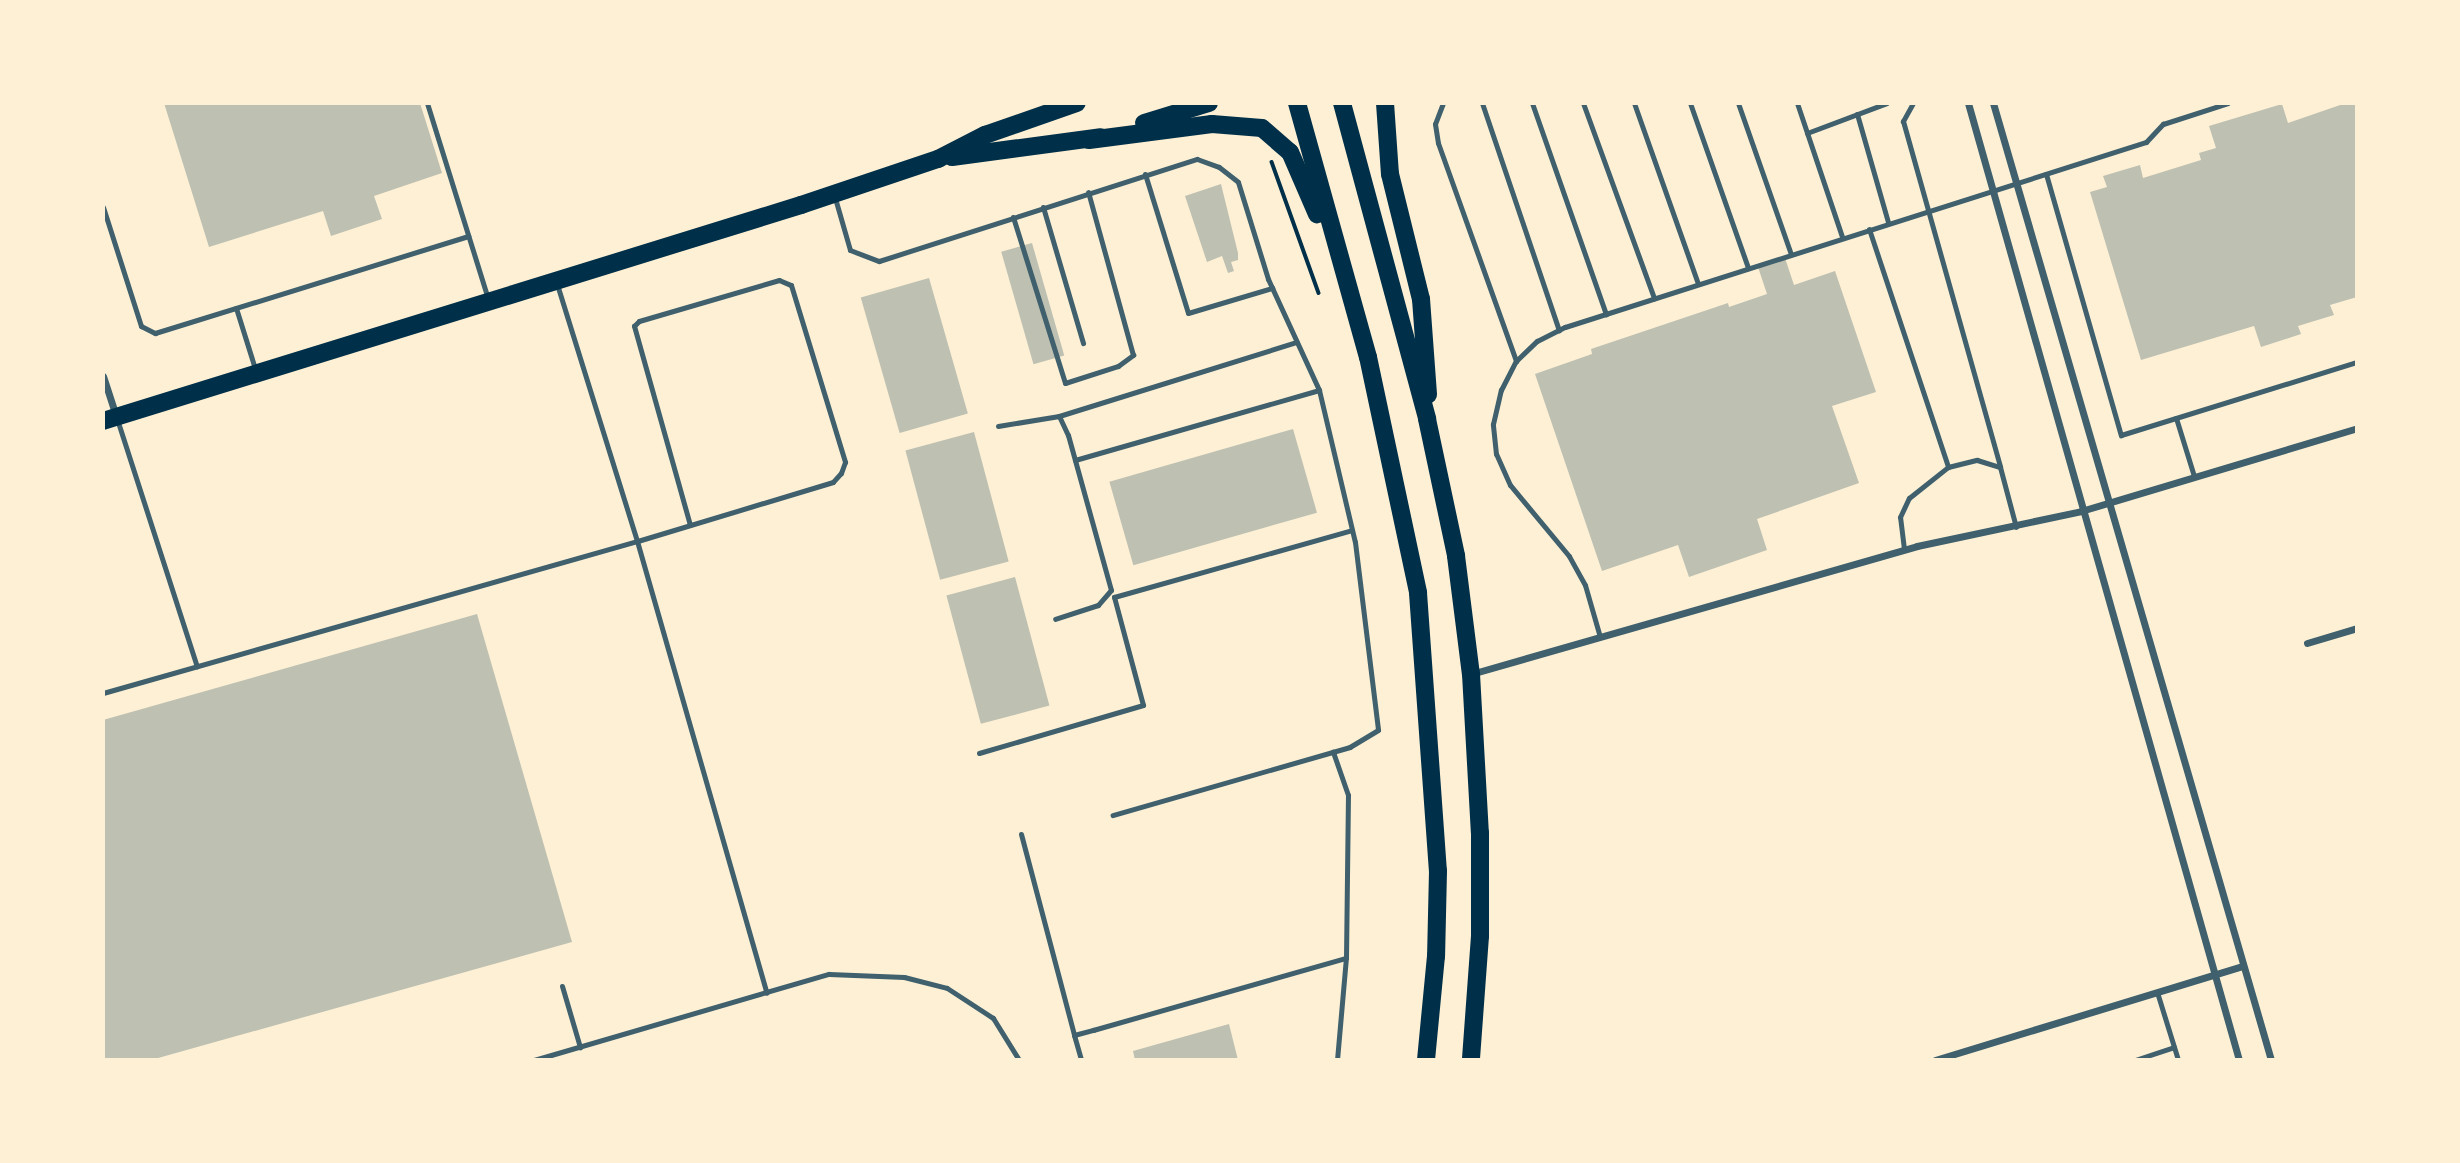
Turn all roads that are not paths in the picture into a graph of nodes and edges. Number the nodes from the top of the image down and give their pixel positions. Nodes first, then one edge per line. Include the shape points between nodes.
1 (426, 103) edge
2 (1077, 103) edge
3 (1209, 103) edge
4 (1297, 103) edge
5 (1342, 103) edge
6 (1385, 103) edge
7 (1443, 103) edge
8 (1482, 103) edge
9 (1532, 103) edge
10 (1583, 103) edge
11 (1634, 103) edge
12 (1690, 103) edge
13 (1738, 103) edge
14 (1797, 103) edge
15 (1887, 103) edge
16 (1913, 103) edge
17 (1968, 103) edge
18 (1993, 103) edge
19 (2228, 103) edge
20 (1857, 114) junction
21 (1807, 133) junction
22 (1089, 140) junction
23 (938, 159) junction
24 (1145, 173) junction
25 (2046, 174) junction
26 (2018, 183) junction
27 (1989, 190) junction
28 (1088, 192) junction
29 (834, 194) junction
30 (103, 207) edge
31 (1043, 207) junction
32 (1930, 209) junction
33 (1013, 217) junction
34 (1888, 222) junction
35 (1869, 229) junction
36 (468, 236) junction
37 (1842, 237) junction
38 (1791, 254) junction
39 (1748, 268) junction
40 (556, 281) junction
41 (1698, 284) junction
42 (1272, 288) junction
43 (1654, 298) junction
44 (489, 302) junction
45 (236, 308) junction
46 (1606, 314) junction
47 (1559, 330) junction
48 (1297, 342) junction
49 (1083, 343) dead end
50 (1368, 357) junction
51 (1516, 361) junction
52 (2357, 362) edge
53 (257, 374) junction
54 (103, 376) edge
55 (1319, 390) junction
56 (1059, 416) junction
57 (2176, 418) junction
58 (110, 419) edge
59 (1427, 419) junction
60 (998, 426) dead end
61 (2357, 428) edge
62 (1075, 460) junction
63 (1948, 467) junction
64 (2000, 467) junction
65 (2194, 476) junction
66 (2109, 503) junction
67 (2081, 511) junction
68 (690, 525) junction
69 (2016, 527) junction
70 (1352, 530) junction
71 (636, 541) junction
72 (1904, 550) junction
73 (1111, 598) junction
74 (1055, 619) dead end
75 (2357, 628) edge
76 (1600, 637) junction
77 (2307, 643) dead end
78 (197, 666) junction
79 (1471, 674) junction
80 (103, 693) edge
81 (1333, 752) junction
82 (979, 753) dead end
83 (1113, 815) dead end
84 (1021, 834) dead end
85 (1346, 958) junction
86 (2243, 966) junction
87 (2214, 974) junction
88 (562, 986) dead end
89 (2157, 992) junction
90 (767, 993) junction
91 (1074, 1035) junction
92 (580, 1047) junction
93 (2174, 1048) junction
94 (1472, 1058) edge
95 (534, 1060) edge
96 (1018, 1060) edge
97 (1081, 1060) edge
98 (1337, 1060) edge
99 (1426, 1060) edge
100 (1935, 1060) edge
101 (2135, 1060) edge
102 (2178, 1060) edge
103 (2239, 1060) edge
104 (2271, 1060) edge

1 - 36 lane
2 - 23 main road via 985,135
3 - 22 main road
4 - 50 main road
5 - 59 main road
6 - 59 main road via 1390,173 1424,320
7 - 51 lane via 1435,124 1438,143
8 - 47 lane
9 - 46 lane
10 - 43 lane
11 - 41 lane
12 - 39 lane
13 - 38 lane
14 - 21 lane
15 - 20 lane
16 - 32 lane via 1903,121
17 - 27 street
18 - 26 street
19 - 25 lane via 2163,124 2146,142
20 - 21 lane
20 - 34 lane
21 - 37 lane
22 - 23 main road
22 - 50 main road via 1230,122 1271,133 1290,152 1306,184
23 - 29 main road
24 - 28 lane
24 - 42 lane via 1197,159 1219,167 1238,182
24 - 42 lane via 1188,313
25 - 26 lane
25 - 57 lane via 2121,435
26 - 27 lane
26 - 66 street
27 - 32 lane
27 - 67 street
28 - 31 lane
28 - 33 lane via 1133,355 1118,366 1065,383
29 - 33 lane via 850,250 879,261
29 - 40 main road
30 - 45 lane via 144,330 155,333
31 - 33 lane
31 - 49 lane
32 - 34 lane
32 - 64 lane
34 - 35 lane
35 - 37 lane
35 - 63 lane
36 - 44 lane
36 - 45 lane
37 - 38 lane
38 - 39 lane
39 - 41 lane
40 - 44 main road
40 - 71 lane
41 - 43 lane
42 - 48 lane
43 - 46 lane
44 - 53 main road
45 - 53 lane
46 - 47 lane
47 - 51 lane via 1537,341
48 - 55 lane
48 - 56 lane
50 - 99 main road via 1408,533 1427,674 1438,870
51 - 76 lane via 1493,424 1496,454 1510,485 1569,556 1585,585
52 - 57 lane
53 - 58 main road
54 - 58 street
55 - 62 lane
55 - 70 lane
56 - 60 lane
56 - 62 lane
57 - 65 lane
58 - 78 lane
59 - 79 main road via 1456,556
61 - 65 street
62 - 73 lane
63 - 64 lane via 1976,460
63 - 72 lane via 1909,498 1900,517
64 - 69 lane
65 - 66 street
66 - 67 street
66 - 86 street
67 - 69 street
67 - 87 street
68 - 68 lane via 833,482 845,462 791,285 779,280 634,326
68 - 71 lane
69 - 72 street
70 - 73 lane
70 - 81 lane via 1380,720 1378,730
71 - 78 lane
71 - 90 lane
72 - 76 street
73 - 74 lane
73 - 82 lane via 1143,705
75 - 77 street
76 - 79 street
78 - 80 lane
79 - 94 main road via 1480,833 1480,936
81 - 83 lane
81 - 85 lane via 1348,796
84 - 91 lane
85 - 91 lane
85 - 98 lane
86 - 87 street
86 - 104 street
87 - 89 street
87 - 103 street
88 - 92 lane
89 - 93 lane
89 - 100 street
90 - 92 lane
90 - 96 lane via 830,974 904,978 947,988 993,1017
91 - 97 lane
92 - 95 lane
93 - 101 lane
93 - 102 lane

